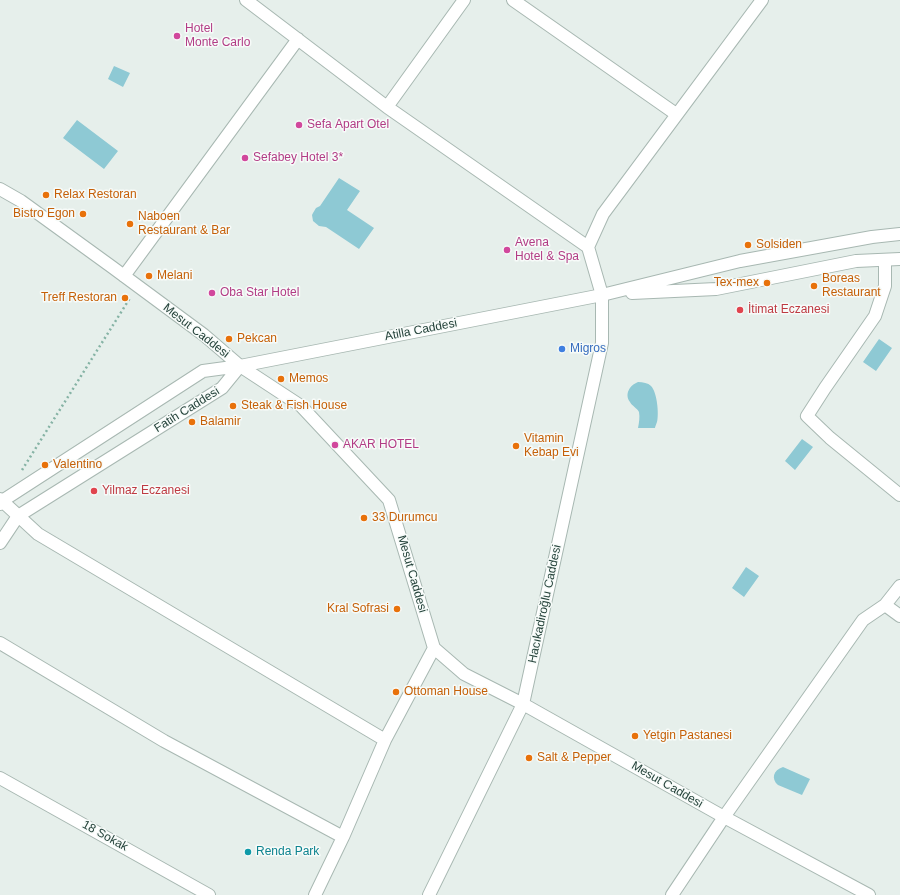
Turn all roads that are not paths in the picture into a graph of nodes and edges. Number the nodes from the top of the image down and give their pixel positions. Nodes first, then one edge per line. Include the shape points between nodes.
1 (246, 0) edge
2 (464, 0) edge
3 (513, 0) edge
4 (762, 0) edge
5 (298, 39) junction
6 (387, 107) junction
7 (676, 114) junction
8 (0, 189) edge
9 (900, 234) edge
10 (588, 247) junction
11 (900, 259) edge
12 (885, 260) junction
13 (124, 276) junction
14 (602, 295) junction
15 (240, 366) junction
16 (900, 495) edge
17 (1, 501) edge
18 (18, 516) junction
19 (0, 543) edge
20 (900, 586) edge
21 (885, 605) junction
22 (900, 616) edge
23 (0, 643) edge
24 (434, 648) junction
25 (524, 704) junction
26 (385, 740) junction
27 (0, 778) edge
28 (724, 817) junction
29 (343, 837) junction
30 (209, 895) edge
31 (315, 895) edge
32 (429, 895) edge
33 (672, 895) edge
34 (868, 895) edge

1 - 5 street
2 - 6 street
3 - 7 street
4 - 7 street
5 - 6 street
5 - 13 street
6 - 10 street
7 - 10 street via 603,214
8 - 13 street, Mesut Caddesi via 21,201
9 - 14 street via 740,261
10 - 14 street, Hacıkadiroğlu Caddesi
11 - 12 street
12 - 14 street via 856,261 716,289
12 - 16 street via 885,286 875,316 807,416
13 - 15 street, Mesut Caddesi via 204,335
14 - 15 street, Atilla Caddesi
14 - 25 street, Hacıkadiroğlu Caddesi via 602,343
15 - 17 street, Fatih Caddesi via 203,371
15 - 18 street, Fatih Caddesi via 222,388
15 - 24 street, Mesut Caddesi via 301,406 389,500
17 - 18 street
18 - 19 street, Fatih Caddesi
18 - 26 street via 38,534
20 - 21 street
21 - 22 street
21 - 28 street via 863,620
23 - 29 street via 164,741
24 - 25 street, Mesut Caddesi via 464,674
24 - 26 street
25 - 28 street, Mesut Caddesi
25 - 32 street, Hacıkadiroğlu Caddesi
26 - 29 street
27 - 30 street, 18 Sokak
28 - 33 street
28 - 34 street, Mesut Caddesi
29 - 31 street

